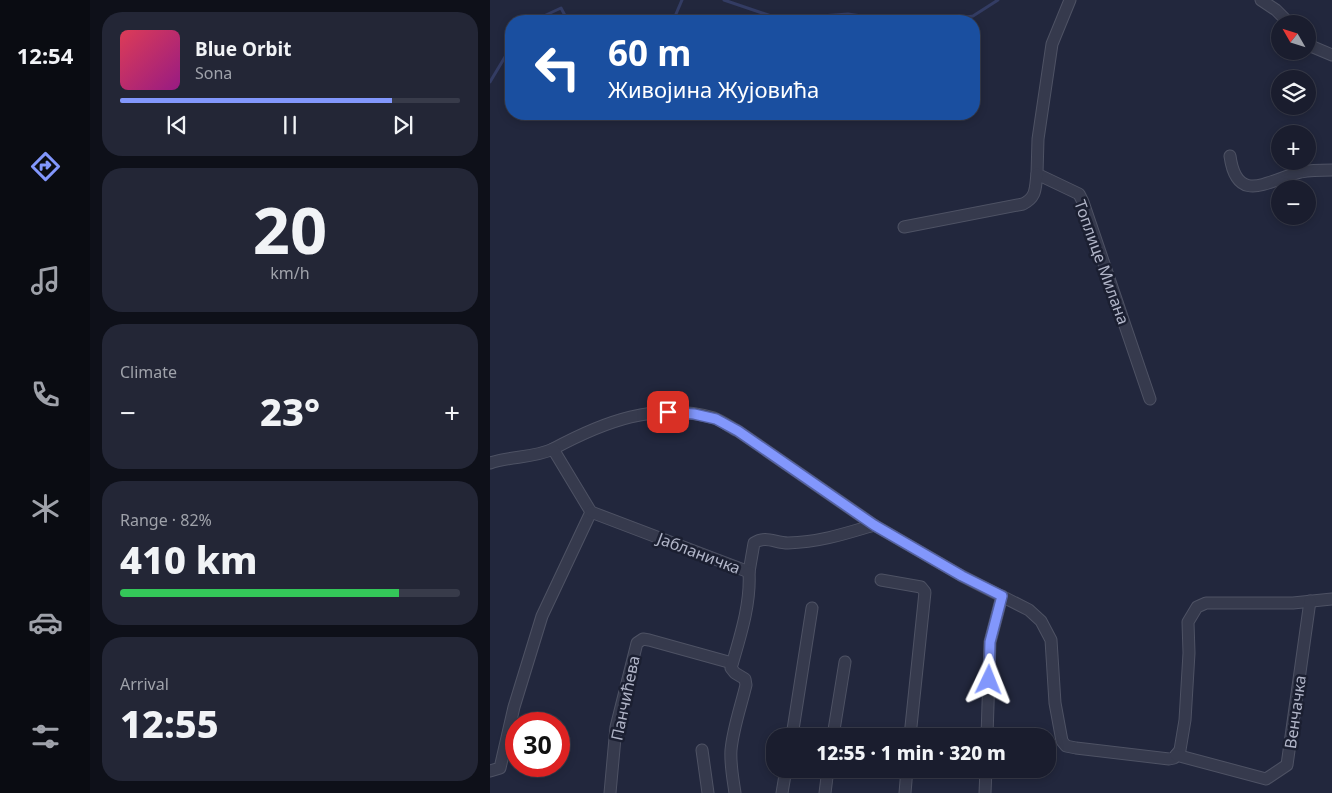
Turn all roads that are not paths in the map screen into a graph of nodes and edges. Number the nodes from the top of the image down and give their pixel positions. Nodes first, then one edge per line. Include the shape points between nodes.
1 (1070, 0) edge
2 (1261, 0) edge
3 (1281, 15) edge
4 (1316, 48) edge
5 (1332, 55) edge
6 (1230, 156) dead end
7 (1332, 170) edge
8 (1037, 174) junction
9 (904, 227) dead end
10 (1150, 399) dead end
11 (553, 449) junction
12 (490, 463) edge
13 (591, 512) junction
14 (874, 525) junction
15 (749, 572) junction
16 (881, 580) dead end
17 (1002, 596) junction
18 (1332, 598) edge
19 (1310, 601) junction
20 (812, 608) dead end
21 (845, 662) dead end
22 (732, 663) junction
23 (793, 728) edge
24 (834, 728) edge
25 (911, 728) edge
26 (987, 728) edge
27 (702, 750) dead end
28 (1176, 755) junction
29 (490, 771) edge
30 (784, 778) edge
31 (827, 778) edge
32 (906, 778) edge
33 (986, 778) edge
34 (610, 793) edge
35 (708, 793) edge
36 (735, 793) edge
37 (782, 793) edge
38 (825, 793) edge
39 (905, 793) edge
40 (985, 793) edge

1 - 8 street via 1052,44 1038,139
2 - 3 street
4 - 5 street
6 - 7 street via 1232,170 1241,184 1253,187 1302,171
8 - 9 street via 1034,196 1023,204
8 - 10 street, Топлице Милана via 1079,194
11 - 12 street
11 - 13 street
11 - 14 street via 592,428 643,414 668,412 716,419
13 - 15 street, Јабланичка
13 - 29 street via 542,616 500,768
14 - 15 street, Јабланичка via 826,540 786,543 759,540 754,543
14 - 17 street
15 - 22 street via 750,589
16 - 25 street via 921,587 925,592
17 - 26 street via 990,642
17 - 28 street via 1029,610 1041,621 1050,640 1055,703 1062,742 1066,746 1169,759
18 - 19 street
19 - 28 street via 1206,603 1197,607 1188,622 1185,720 1180,750
19 - 28 street, Венчачка via 1287,765 1266,778
20 - 23 street
21 - 24 street
22 - 34 street, Панчићева via 650,640 643,639 637,643 616,727
22 - 36 street via 731,668 745,679 746,685 731,751
27 - 35 street
30 - 37 street
31 - 38 street
32 - 39 street
33 - 40 street

